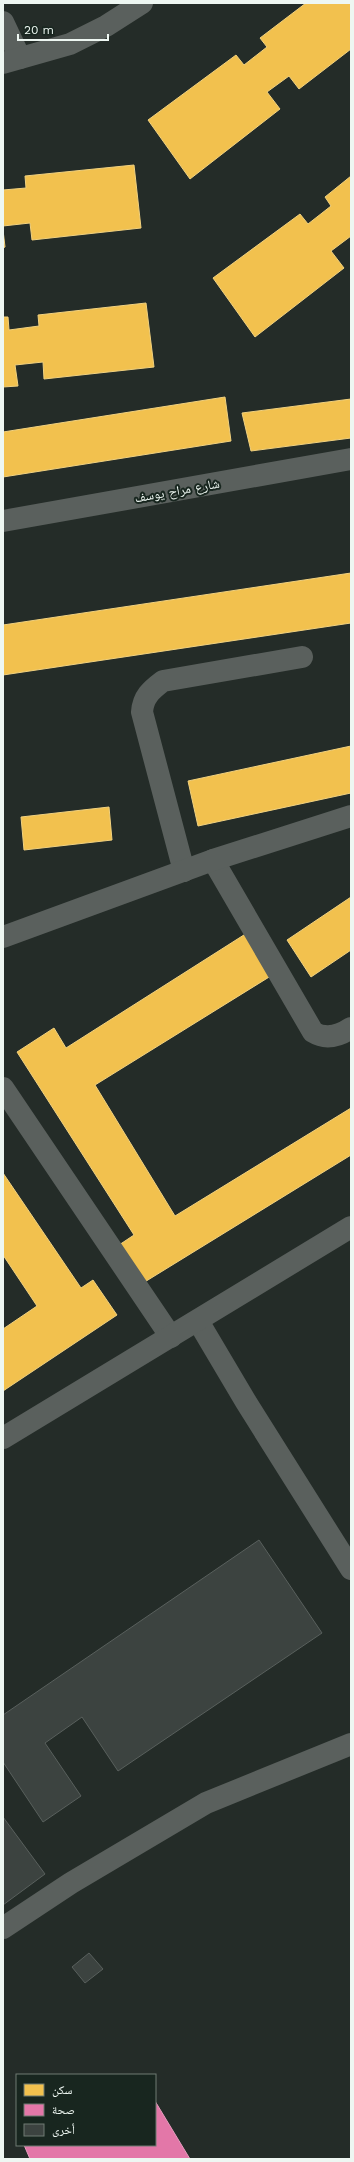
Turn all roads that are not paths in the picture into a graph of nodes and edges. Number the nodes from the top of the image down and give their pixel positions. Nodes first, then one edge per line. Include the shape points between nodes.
1 (142, 3) edge
2 (3, 22) edge
3 (12, 61) edge
4 (351, 459) edge
5 (3, 521) edge
6 (302, 657) dead end
7 (351, 816) edge
8 (213, 860) junction
9 (184, 871) junction
10 (3, 937) edge
11 (351, 1028) edge
12 (3, 1088) edge
13 (351, 1227) edge
14 (198, 1321) junction
15 (171, 1337) junction
16 (3, 1438) edge
17 (351, 1569) edge
18 (351, 1744) edge
19 (3, 1928) edge

1 - 3 street via 106,26 70,44
2 - 3 street
4 - 5 street, شارع مراح يوسف
6 - 9 street via 163,681 150,690 143,702 142,712
7 - 8 street
8 - 9 street
8 - 11 street via 313,1032 319,1036 332,1036
9 - 10 street
12 - 15 street
13 - 14 street
14 - 15 street
14 - 17 street
15 - 16 street
18 - 19 street via 206,1803 71,1883

